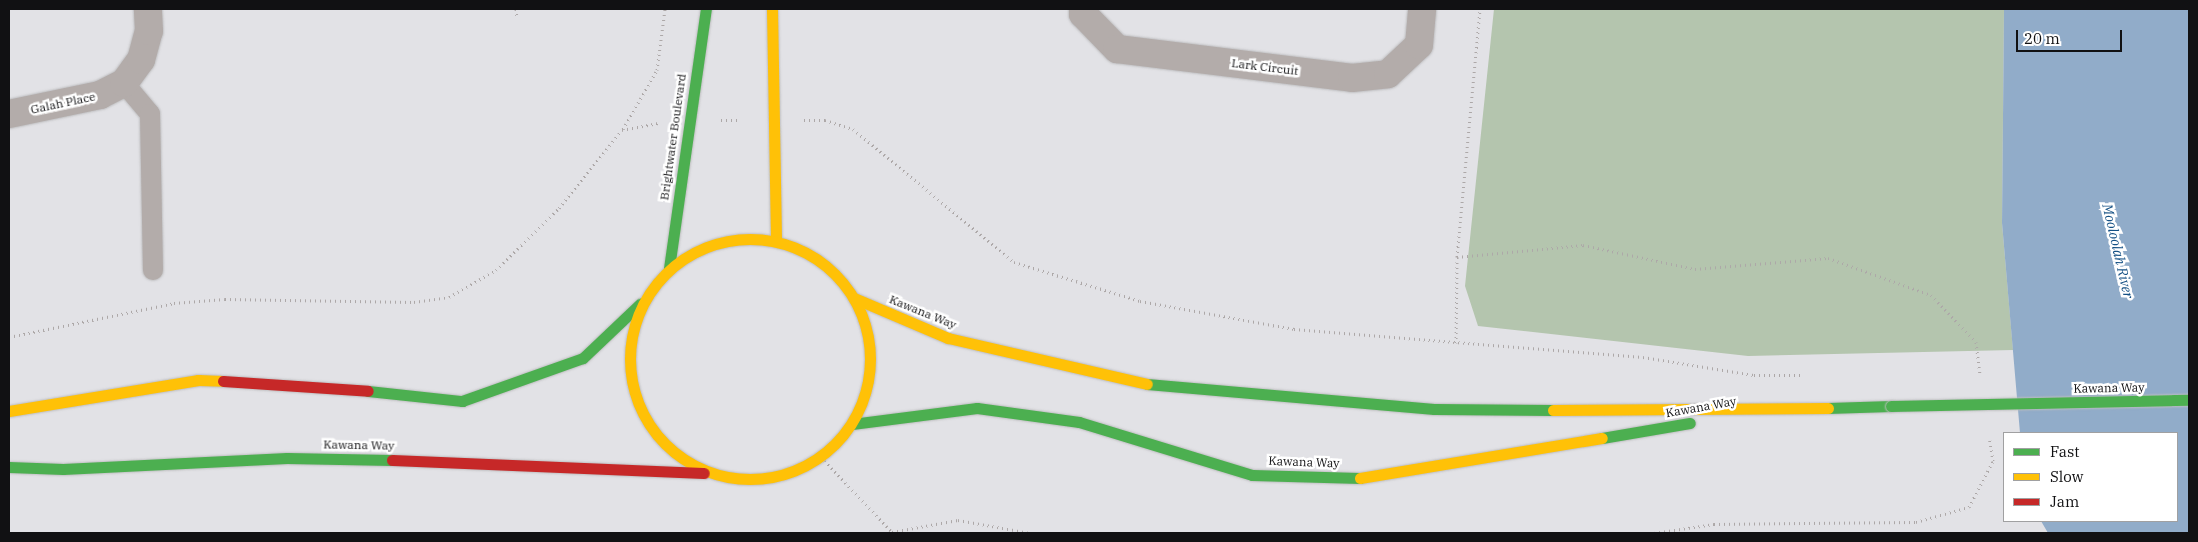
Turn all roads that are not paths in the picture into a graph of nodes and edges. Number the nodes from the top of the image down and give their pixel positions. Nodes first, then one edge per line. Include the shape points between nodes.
1 (148, 9) edge
2 (706, 9) edge
3 (772, 9) edge
4 (1083, 9) edge
5 (1422, 9) edge
6 (124, 82) junction
7 (9, 114) edge
8 (776, 241) junction
9 (669, 268) junction
10 (153, 270) dead end
11 (854, 298) junction
12 (642, 301) junction
13 (2189, 400) edge
14 (9, 411) edge
15 (1758, 411) junction
16 (852, 424) junction
17 (9, 467) edge
18 (708, 473) junction

1 - 6 street, Galah Place via 149,31 141,60
2 - 9 main road, Brightwater Boulevard
3 - 8 main road
4 - 5 street, Lark Circuit via 1083,14 1117,49 1352,78 1388,74 1419,46
6 - 7 street, Galah Place via 100,95
6 - 10 lane via 150,114
8 - 9 main road via 738,239 701,248
8 - 11 main road via 807,253 834,272
9 - 12 main road
11 - 15 main road, Kawana Way via 948,338 1156,386 1434,409
11 - 16 main road via 867,329 871,361 866,394
12 - 14 main road via 583,358 462,401 349,389 198,380
12 - 18 main road via 629,340 630,382 644,421 672,452
13 - 15 main road, Kawana Way, bridge
15 - 16 main road, Kawana Way via 1357,478 1252,475 1079,422 977,408
16 - 18 main road via 821,457 785,475 746,480
17 - 18 main road, Kawana Way via 63,469 287,458 490,462

